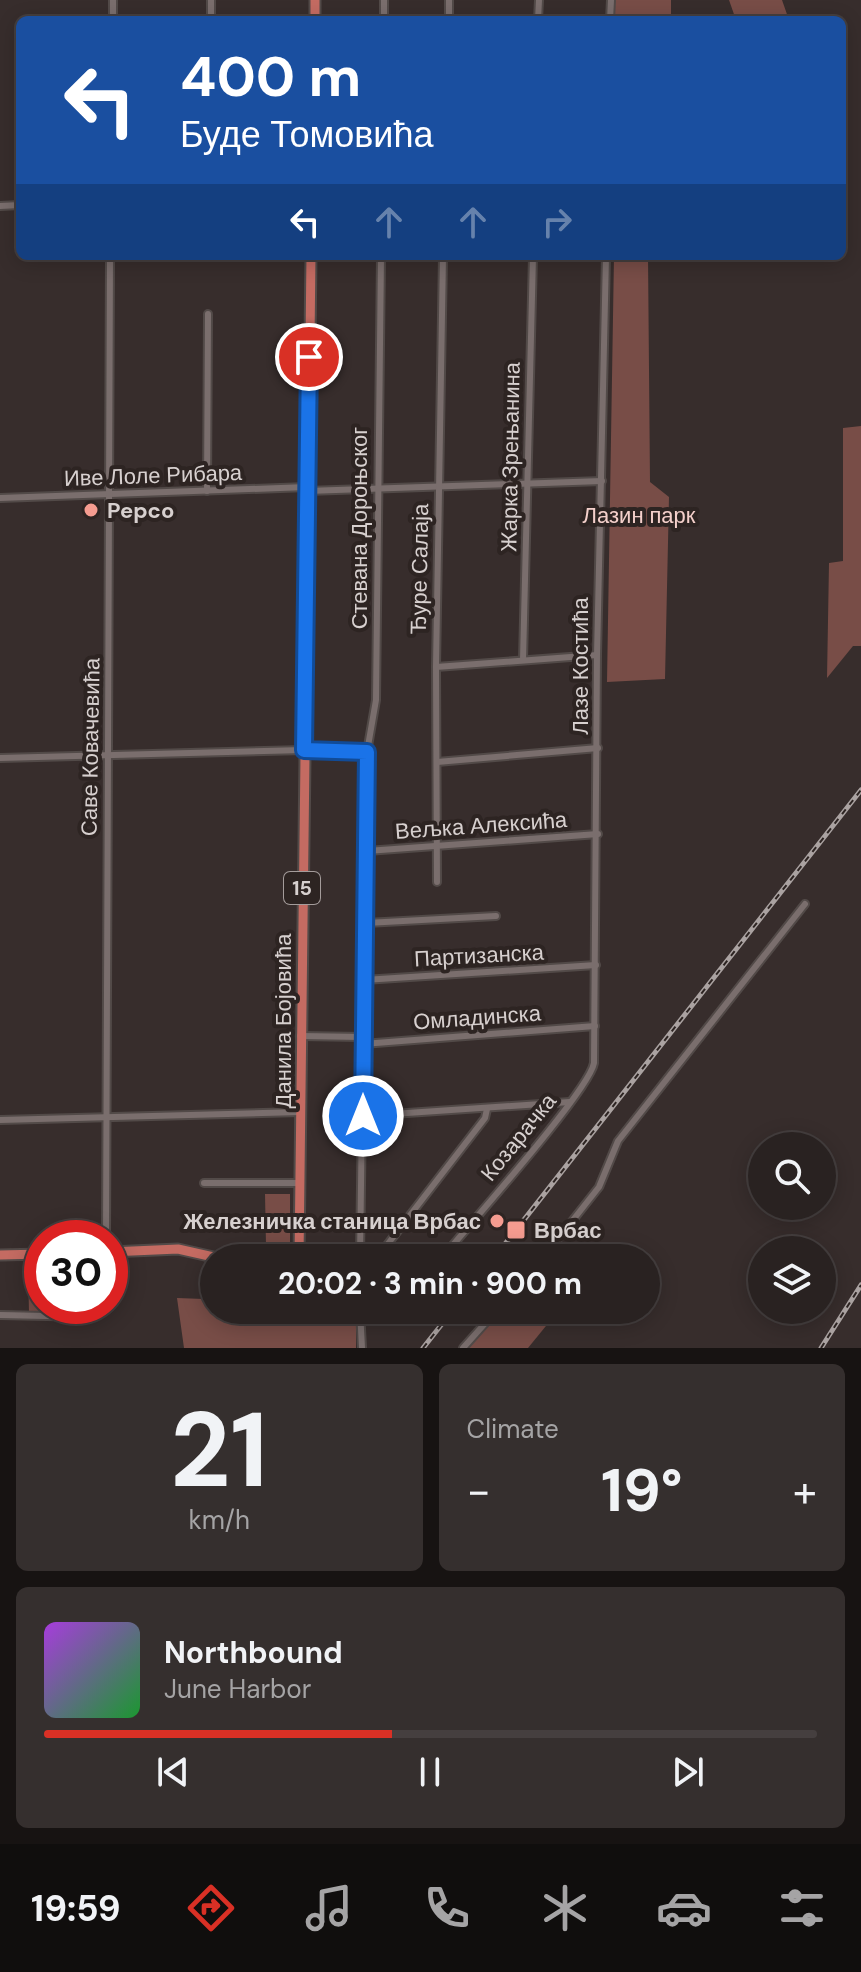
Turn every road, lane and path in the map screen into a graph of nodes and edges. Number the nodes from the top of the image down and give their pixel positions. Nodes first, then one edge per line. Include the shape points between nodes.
1 (110, 260) edge
2 (311, 260) edge
3 (381, 260) edge
4 (443, 260) edge
5 (533, 260) edge
6 (606, 260) edge
7 (208, 314) dead end
8 (602, 481) junction
9 (528, 482) junction
10 (438, 485) junction
11 (307, 489) junction
12 (207, 491) junction
13 (377, 491) junction
14 (111, 495) junction
15 (0, 498) edge
16 (597, 655) junction
17 (523, 660) junction
18 (436, 667) junction
19 (598, 748) junction
20 (304, 750) junction
21 (367, 752) junction
22 (107, 757) junction
23 (0, 758) edge
24 (437, 762) junction
25 (598, 834) junction
26 (436, 848) junction
27 (367, 851) junction
28 (437, 882) dead end
29 (805, 904) dead end
30 (496, 916) dead end
31 (366, 923) junction
32 (596, 965) junction
33 (364, 980) junction
34 (595, 1026) junction
35 (300, 1036) junction
36 (363, 1041) junction
37 (590, 1075) joint
38 (570, 1102) junction
39 (487, 1109) junction
40 (300, 1112) junction
41 (363, 1116) junction
42 (104, 1118) junction
43 (0, 1120) edge
44 (204, 1183) dead end
45 (299, 1183) junction
46 (106, 1220) edge
47 (299, 1244) edge
48 (360, 1244) edge
49 (387, 1244) edge
50 (453, 1244) edge
51 (554, 1244) edge
52 (128, 1251) edge
53 (24, 1254) edge
54 (200, 1254) edge
55 (0, 1255) edge
56 (0, 1315) edge
57 (24, 1316) edge
58 (361, 1324) edge
59 (484, 1324) edge
60 (362, 1348) edge
61 (463, 1348) edge

1 - 14 street, Саве Ковачевића
2 - 11 main road, Данила Бојовића / 15
3 - 13 street, Стевана Дороњског
4 - 10 street, Ђуре Салаја
5 - 9 street, Жарка Зрењанина
6 - 8 street, Лазе Костића
7 - 12 street
8 - 9 street, Иве Лоле Рибара
8 - 16 street, Лазе Костића
9 - 10 street, Иве Лоле Рибара
9 - 17 street, Жарка Зрењанина
10 - 13 street, Иве Лоле Рибара
10 - 18 street, Ђуре Салаја
11 - 12 street, Иве Лоле Рибара
11 - 13 street, Иве Лоле Рибара
11 - 20 main road, Данила Бојовића / 15
12 - 14 street, Иве Лоле Рибара
13 - 21 street, Стевана Дороњског via 376,700
14 - 15 street, Иве Лоле Рибара
14 - 22 street, Саве Ковачевића
16 - 17 street
16 - 19 street, Лазе Костића
17 - 18 street
18 - 24 street, Ђуре Салаја
19 - 24 street
19 - 25 street, Лазе Костића
20 - 21 street
20 - 22 street
20 - 35 main road, Данила Бојовића / 15
21 - 27 street, Стевана Дороњског
22 - 23 street
22 - 42 street, Саве Ковачевића
24 - 26 street, Ђуре Салаја
25 - 26 street, Вељка Алексића
25 - 32 street, Лазе Костића
26 - 27 street, Вељка Алексића
26 - 28 street, Ђуре Салаја
27 - 31 street, Стевана Дороњског
29 - 51 street via 618,1141 599,1187
30 - 31 street
31 - 33 street, Стевана Дороњског
32 - 33 street, Партизанска
32 - 34 street, Лазе Костића
33 - 36 street, Стевана Дороњског
34 - 36 street, Омладинска
34 - 37 street, Лазе Костића
35 - 36 street, Омладинска
35 - 40 main road, Данила Бојовића / 15
36 - 41 street, Стевана Дороњског
37 - 38 street, Козарачка
38 - 39 street
38 - 50 street, Козарачка
39 - 41 street
39 - 49 street
40 - 42 street
40 - 45 main road, Данила Бојовића / 15
41 - 48 street, Стевана Дороњског
42 - 43 street
42 - 46 street, Саве Ковачевића
44 - 45 street
45 - 47 main road, Данила Бојовића / 15
52 - 54 main road via 178,1249
53 - 55 main road
56 - 57 street
58 - 60 street
59 - 61 street

